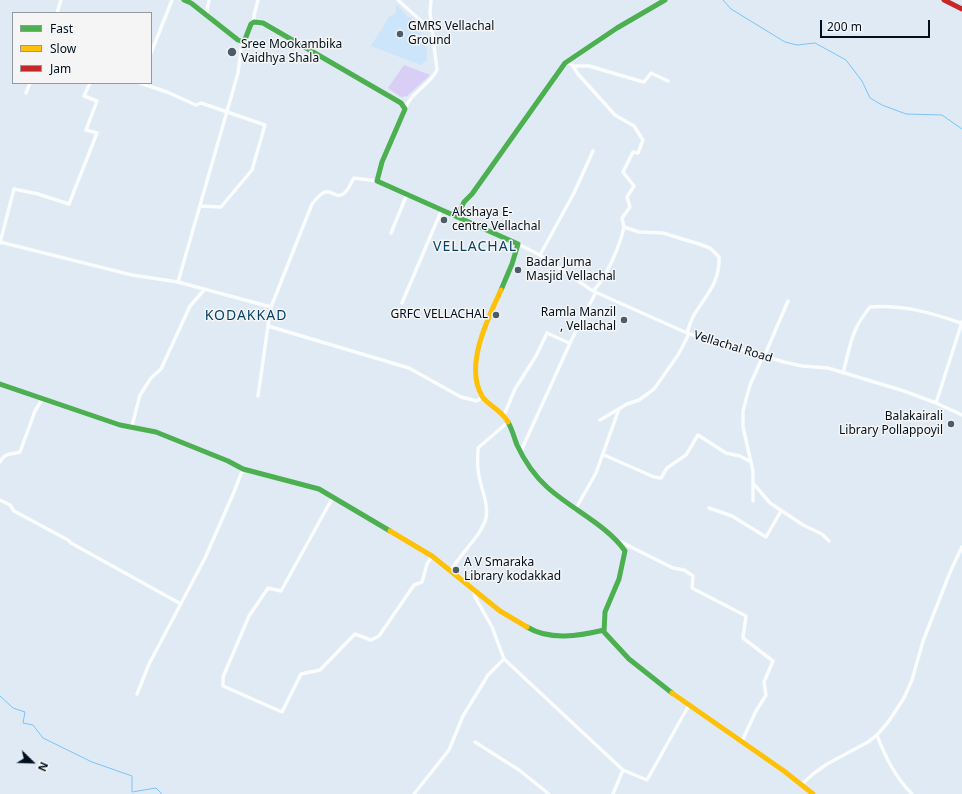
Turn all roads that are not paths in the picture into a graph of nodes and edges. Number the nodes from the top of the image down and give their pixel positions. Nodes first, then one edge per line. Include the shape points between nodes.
1 (61, 0) edge
2 (172, 0) edge
3 (184, 0) edge
4 (209, 0) edge
5 (258, 0) edge
6 (398, 0) edge
7 (431, 0) edge
8 (665, 0) edge
9 (944, 0) edge
10 (962, 9) edge
11 (57, 12) edge
12 (206, 15) junction
13 (254, 22) junction
14 (432, 31) junction
15 (242, 42) junction
16 (152, 50) edge
17 (566, 61) junction
18 (573, 66) junction
19 (668, 81) dead end
20 (30, 84) edge
21 (90, 84) edge
22 (143, 84) edge
23 (26, 93) dead end
24 (405, 109) junction
25 (226, 110) junction
26 (593, 151) dead end
27 (377, 180) junction
28 (407, 194) junction
29 (200, 206) junction
30 (442, 209) junction
31 (457, 216) junction
32 (624, 227) junction
33 (391, 233) dead end
34 (0, 242) edge
35 (518, 244) junction
36 (540, 255) junction
37 (178, 282) junction
38 (205, 289) junction
39 (594, 291) junction
40 (788, 301) dead end
41 (402, 303) dead end
42 (271, 307) junction
43 (962, 322) edge
44 (268, 326) junction
45 (688, 333) junction
46 (571, 341) junction
47 (764, 357) junction
48 (843, 373) junction
49 (0, 384) edge
50 (258, 396) dead end
51 (43, 398) junction
52 (482, 398) junction
53 (936, 403) junction
54 (620, 408) junction
55 (504, 415) junction
56 (962, 415) edge
57 (600, 420) dead end
58 (508, 422) junction
59 (132, 426) junction
60 (521, 451) junction
61 (604, 455) junction
62 (0, 462) edge
63 (751, 462) junction
64 (243, 469) junction
65 (753, 483) junction
66 (333, 497) junction
67 (0, 500) edge
68 (753, 501) dead end
69 (708, 508) dead end
70 (575, 510) junction
71 (781, 511) junction
72 (618, 541) junction
73 (829, 541) dead end
74 (962, 547) edge
75 (432, 556) junction
76 (450, 572) junction
77 (474, 590) junction
78 (181, 604) junction
79 (604, 630) junction
80 (504, 659) junction
81 (137, 694) dead end
82 (688, 705) junction
83 (877, 735) junction
84 (475, 742) dead end
85 (742, 742) junction
86 (623, 770) junction
87 (802, 784) junction
88 (414, 794) edge
89 (549, 794) edge
90 (613, 794) edge
91 (813, 794) edge
92 (912, 794) edge

1 - 11 street
2 - 16 street
3 - 12 main road
4 - 12 street
5 - 13 street
6 - 14 street
7 - 14 street
8 - 17 main road
9 - 10 main road
12 - 15 main road
13 - 15 main road
13 - 24 main road via 264,23 404,104
14 - 24 street via 437,70 434,77 408,102
15 - 25 street via 238,73
17 - 18 street
17 - 31 main road via 476,189 464,202
18 - 19 street via 589,66 640,82 644,82 651,73
18 - 32 street via 615,115 634,126 643,140 638,153 633,152 623,172 634,186 627,197 630,207 622,218
20 - 23 street
21 - 34 street via 84,96 97,101 86,130 97,134 69,204 14,189
22 - 25 street via 196,105 201,103
24 - 27 main road
25 - 29 street
25 - 29 street via 266,125 252,170 221,207
26 - 36 street via 574,193
27 - 28 main road
27 - 42 street via 354,178 348,190 342,195 327,191 320,193 312,204
28 - 30 main road
28 - 33 street
29 - 37 street
30 - 31 main road
30 - 41 street
31 - 35 main road
32 - 39 street via 606,272
32 - 45 street via 639,232 663,233 699,244 710,248 718,257 719,267 712,289 693,316
34 - 37 street via 132,275
35 - 36 street, Vellachal Road
35 - 52 main road via 483,330 476,363 476,378
36 - 39 street, Vellachal Road
37 - 38 street
38 - 42 street
38 - 59 street via 190,306 161,369 151,378 140,395
39 - 45 street, Vellachal Road
39 - 46 street
40 - 47 street
42 - 44 street
43 - 48 street via 903,308 870,307 858,323 851,340
43 - 53 street
44 - 50 street
44 - 52 street via 409,368 461,397 477,401
45 - 47 street, Vellachal Road
45 - 54 street via 678,355 654,389 639,400
46 - 55 street via 569,343 547,333
46 - 60 street
47 - 48 street, Vellachal Road
47 - 63 street via 750,385 742,411
48 - 53 street, Vellachal Road
49 - 51 main road
51 - 59 main road via 120,425
51 - 62 street via 35,411 20,452 4,455
52 - 55 main road via 492,403
53 - 56 street, Vellachal Road
54 - 57 street
54 - 61 street
55 - 58 main road
58 - 60 main road
58 - 76 street via 478,448 478,470 486,504 486,518 480,531
59 - 64 main road via 177,440
60 - 70 main road via 533,472
61 - 63 street via 661,478 667,468 686,455 698,435 726,453
61 - 70 street via 589,488
63 - 65 street
64 - 66 main road via 319,489
64 - 78 street via 205,558
65 - 68 street
65 - 71 street via 770,503
66 - 75 main road
66 - 75 street via 281,591 268,588 255,604 223,677 223,686 282,712 301,674 320,670 356,634 371,640 379,636 414,585 422,582
67 - 78 street via 71,544
69 - 71 street via 732,516 766,537
70 - 72 main road
71 - 73 street via 803,526 822,534
72 - 79 main road via 625,551 623,564 605,612
72 - 85 street via 673,568 684,570 693,576 692,588 746,616 743,638 772,661 764,682 766,695
74 - 83 street via 923,641 910,686 889,721
75 - 76 main road
76 - 77 main road
77 - 79 main road via 500,611 530,628 556,636 579,636
77 - 80 street
78 - 81 street
79 - 82 main road via 630,659
80 - 86 street
80 - 88 street via 488,675 462,716 449,750
82 - 85 main road
82 - 86 street via 647,780
83 - 87 street via 854,751 827,764
83 - 92 street via 884,755 901,783
84 - 89 street via 520,770
85 - 87 main road
86 - 90 street
87 - 91 main road

